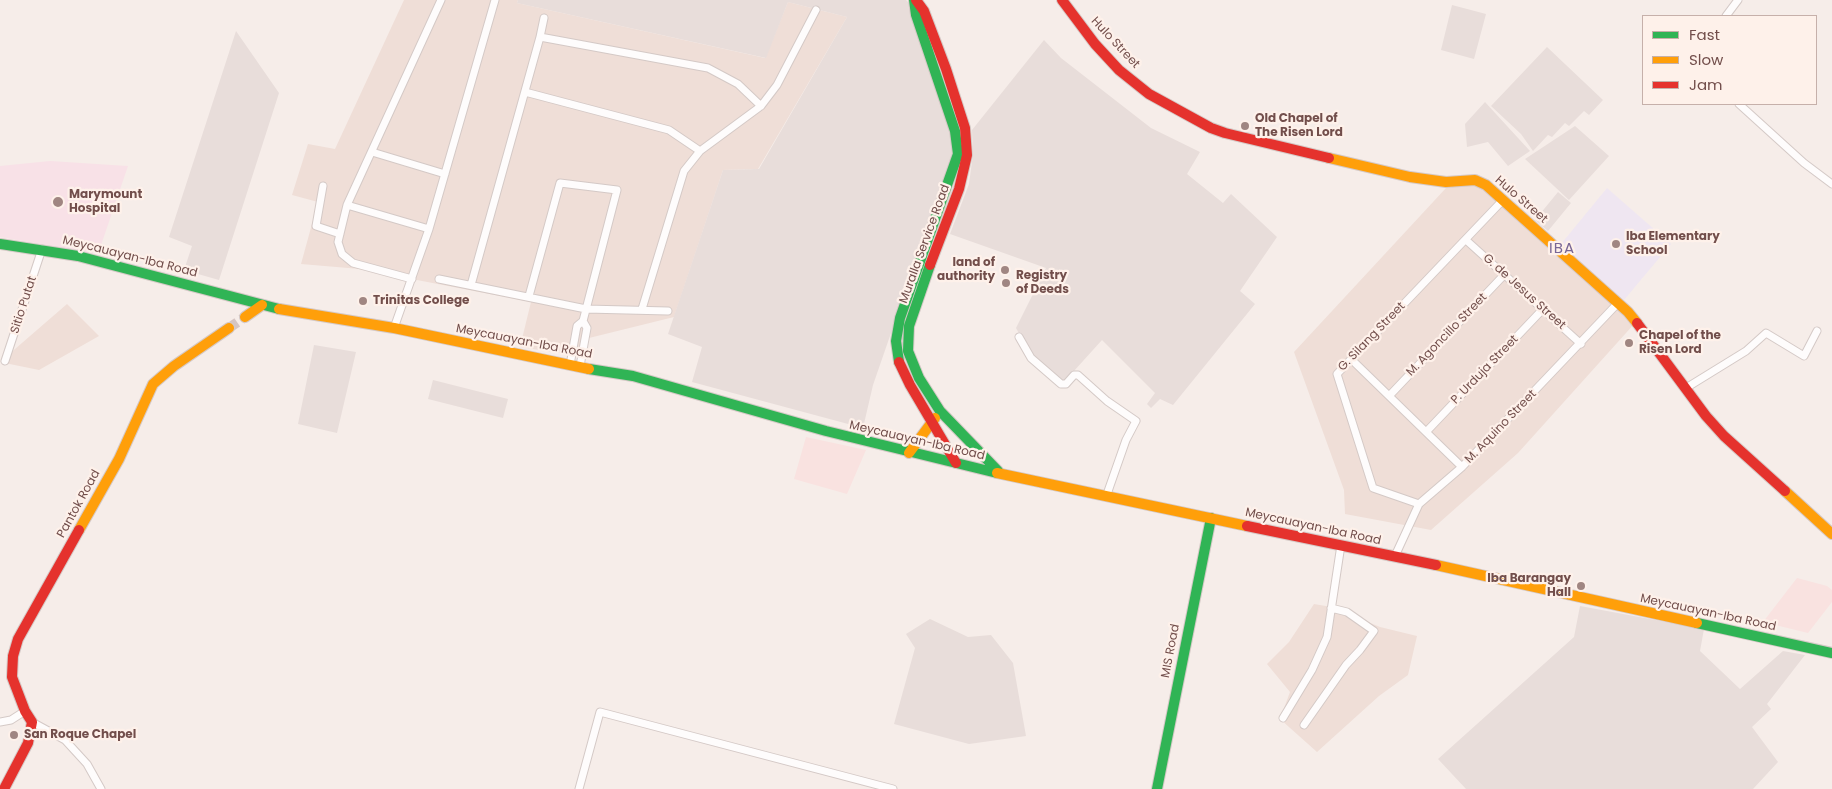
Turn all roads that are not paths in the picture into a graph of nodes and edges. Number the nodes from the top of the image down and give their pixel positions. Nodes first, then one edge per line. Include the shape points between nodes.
1 (441, 0) edge
2 (495, 0) edge
3 (915, 0) edge
4 (1062, 0) edge
5 (1738, 0) edge
6 (816, 10) dead end
7 (1727, 15) edge
8 (544, 18) dead end
9 (540, 37) junction
10 (525, 92) junction
11 (1740, 105) edge
12 (761, 106) junction
13 (700, 151) junction
14 (372, 152) junction
15 (445, 174) junction
16 (1832, 184) edge
17 (323, 186) dead end
18 (1503, 200) junction
19 (347, 205) junction
20 (429, 229) junction
21 (340, 234) junction
22 (1466, 240) junction
23 (0, 244) edge
24 (42, 249) junction
25 (1504, 275) junction
26 (412, 279) junction
27 (439, 279) dead end
28 (471, 285) junction
29 (529, 296) junction
30 (1618, 304) junction
31 (262, 305) junction
32 (586, 309) junction
33 (642, 309) junction
34 (1543, 309) junction
35 (668, 311) dead end
36 (245, 316) tunnel mouth
37 (583, 322) junction
38 (229, 328) tunnel mouth
39 (394, 328) junction
40 (1817, 331) dead end
41 (1019, 337) dead end
42 (574, 343) junction
43 (1581, 344) junction
44 (584, 345) junction
45 (1352, 359) junction
46 (5, 361) dead end
47 (575, 366) junction
48 (1686, 388) junction
49 (1390, 395) junction
50 (940, 411) junction
51 (933, 421) junction
52 (1427, 431) junction
53 (908, 452) junction
54 (956, 463) junction
55 (1462, 467) junction
56 (1001, 473) junction
57 (1106, 496) junction
58 (1419, 504) junction
59 (1210, 518) junction
60 (1832, 534) edge
61 (1341, 545) junction
62 (1395, 556) junction
63 (1331, 608) junction
64 (1832, 653) edge
65 (25, 711) junction
66 (1283, 718) dead end
67 (0, 722) edge
68 (32, 722) junction
69 (1304, 726) dead end
70 (4, 789) edge
71 (101, 789) edge
72 (579, 789) edge
73 (893, 789) edge
74 (1157, 789) edge

1 - 14 street
2 - 15 street
3 - 50 main road, Muralla Service Road via 924,12 946,69 967,140 965,170 915,305 907,340 911,362
3 - 51 main road, Muralla Service Road via 958,143 955,166 900,318 896,341 900,365
4 - 18 main road, Hulo Street via 1119,70 1157,99 1211,128 1410,177 1446,182 1475,180
5 - 7 street
6 - 12 street via 777,85
8 - 9 street
9 - 10 street
9 - 12 street via 708,68 738,84
10 - 13 street via 669,130
10 - 28 street
11 - 16 street
12 - 13 street
13 - 33 street via 684,172
14 - 15 street
14 - 19 street
15 - 20 street
17 - 21 street via 316,226
18 - 22 street, G. Silang Street
18 - 30 main road, Hulo Street
19 - 20 street
19 - 21 street
20 - 26 street
21 - 26 street via 338,242 342,254 353,263
22 - 25 street, G. de Jesus Street
22 - 45 street, G. Silang Street
23 - 24 main road, Meycauayan-Iba Road
24 - 31 main road, Meycauayan-Iba Road via 190,284
24 - 46 street, Sitio Putat
25 - 34 street, G. de Jesus Street
25 - 49 street, M. Agoncillo Street
26 - 39 street
27 - 28 street
28 - 29 street
29 - 32 street
29 - 32 street via 560,182 617,190
30 - 43 street, M. Aquino Street
30 - 48 main road, Hulo Street via 1651,340
31 - 36 main road
31 - 39 main road, Meycauayan-Iba Road
32 - 33 street
32 - 37 street
33 - 35 street
34 - 43 street, G. de Jesus Street
34 - 52 street, P. Urduja Street
37 - 42 street via 577,326
37 - 44 street via 587,328
38 - 65 main road, Pantok Road via 153,384 119,459 18,639 12,677
39 - 47 main road, Meycauayan-Iba Road
40 - 48 street via 1804,356 1766,333 1746,351
41 - 57 street via 1032,358 1061,384 1078,375 1136,421
42 - 44 street
42 - 47 street
43 - 55 street, M. Aquino Street
44 - 47 street
45 - 49 street
45 - 58 street, G. Silang Street via 1337,374 1373,488
47 - 53 main road, Meycauayan-Iba Road via 633,376
48 - 60 main road, Hulo Street via 1724,436
49 - 52 street
50 - 51 main road
50 - 56 main road, Muralla Service Road
51 - 53 main road
51 - 54 main road, Muralla Service Road
52 - 55 street
53 - 54 main road, Meycauayan-Iba Road
54 - 56 main road, Meycauayan-Iba Road
55 - 58 street, M. Aquino Street
56 - 57 main road, Meycauayan-Iba Road
57 - 59 main road, Meycauayan-Iba Road
58 - 62 street, M. Aquino Street
59 - 61 main road, Meycauayan-Iba Road
59 - 74 main road, MIS Road
61 - 62 main road, Meycauayan-Iba Road
61 - 63 street
62 - 64 main road, Meycauayan-Iba Road
63 - 66 street via 1327,636 1312,670
63 - 69 street via 1347,612 1374,631
65 - 67 street via 11,720
65 - 68 main road, Pantok Road
68 - 70 main road via 28,743
68 - 71 street, Pantok Road via 65,740 87,764
72 - 73 street via 600,712

